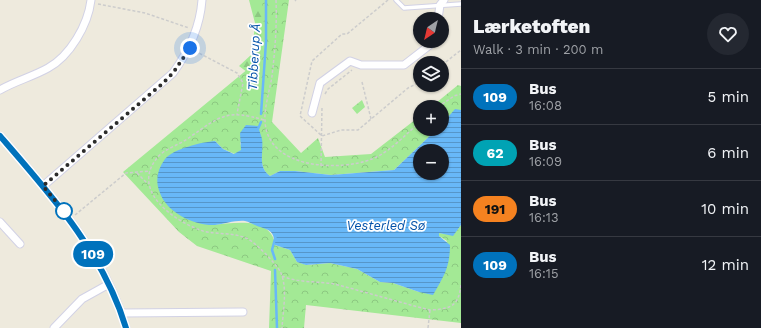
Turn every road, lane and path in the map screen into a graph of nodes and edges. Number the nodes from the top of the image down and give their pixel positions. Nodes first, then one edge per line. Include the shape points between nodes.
1 (202, 0) edge
2 (276, 0) edge
3 (396, 0) edge
4 (91, 1) edge
5 (461, 2) edge
6 (442, 3) edge
7 (197, 31) junction
8 (190, 48) junction
9 (426, 48) edge
10 (461, 50) edge
11 (449, 59) edge
12 (361, 65) junction
13 (362, 82) dead end
14 (413, 86) edge
15 (0, 90) edge
16 (461, 94) edge
17 (323, 97) dead end
18 (448, 100) edge
19 (322, 103) dead end
20 (312, 113) dead end
21 (237, 114) junction
22 (264, 120) junction
23 (371, 120) junction
24 (413, 127) edge
25 (330, 133) dead end
26 (0, 136) edge
27 (321, 166) junction
28 (150, 171) junction
29 (136, 173) junction
30 (148, 184) junction
31 (43, 186) junction
32 (70, 219) junction
33 (0, 222) edge
34 (20, 244) dead end
35 (282, 276) junction
36 (109, 284) junction
37 (461, 284) edge
38 (430, 310) junction
39 (243, 312) dead end
40 (122, 313) junction
41 (54, 328) edge
42 (126, 328) edge
43 (282, 328) edge
44 (428, 328) edge

1 - 7 street
2 - 22 path via 274,62
3 - 6 lane via 404,8
4 - 7 path via 145,12
4 - 15 street via 85,22 63,56 50,67
5 - 6 lane
7 - 8 street
8 - 21 path via 237,73 243,83
8 - 31 street via 162,84
9 - 12 street via 404,65
10 - 11 path
12 - 17 path via 361,70 352,70 328,89
12 - 20 street via 350,61 320,83
13 - 23 path
14 - 23 path
16 - 18 path
19 - 27 path
21 - 22 path
21 - 28 path via 217,118 188,139 164,152 157,158
22 - 27 path via 268,136 274,146 300,161
23 - 25 path via 358,130
24 - 27 path via 373,158 339,166
26 - 31 street
28 - 29 path
28 - 30 path
29 - 30 path
29 - 32 path via 126,174
30 - 35 path via 156,201 173,216 205,231 249,239
31 - 32 street
32 - 36 street via 89,246
33 - 34 street
35 - 38 path via 292,280 314,280
35 - 43 path
36 - 40 street
36 - 41 street via 82,299
37 - 38 path via 460,295 454,304 440,310
38 - 44 path
39 - 40 street
40 - 42 street

